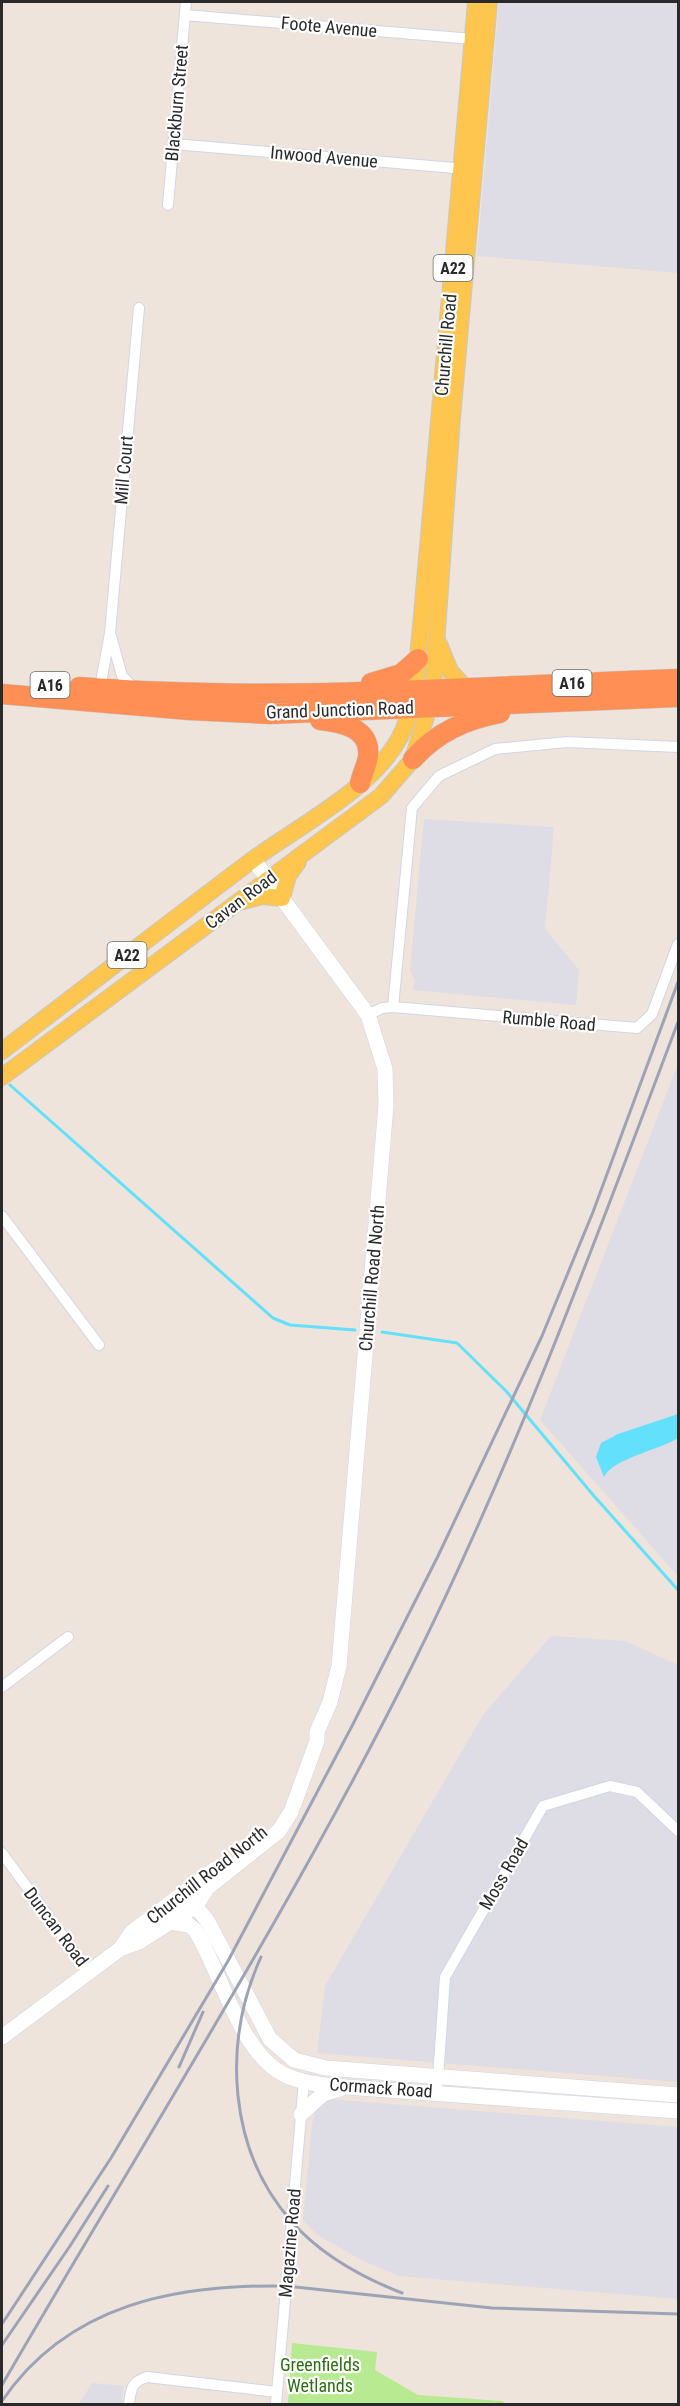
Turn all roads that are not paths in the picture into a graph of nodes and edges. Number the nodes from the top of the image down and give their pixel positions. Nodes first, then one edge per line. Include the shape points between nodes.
1 (186, 2) edge
2 (482, 8) edge
3 (185, 15) junction
4 (472, 39) junction
5 (174, 144) junction
6 (468, 170) junction
7 (168, 205) dead end
8 (139, 308) dead end
9 (446, 418) junction
10 (110, 633) junction
11 (437, 634) junction
12 (418, 659) junction
13 (678, 679) edge
14 (2, 681) edge
15 (465, 688) junction
16 (137, 691) junction
17 (309, 692) junction
18 (2, 694) edge
19 (99, 696) junction
20 (678, 697) edge
21 (421, 698) junction
22 (550, 702) junction
23 (270, 714) junction
24 (678, 747) edge
25 (413, 759) junction
26 (360, 783) junction
27 (305, 851) junction
28 (253, 860) junction
29 (268, 880) junction
30 (282, 898) junction
31 (237, 903) junction
32 (678, 944) edge
33 (393, 1007) junction
34 (368, 1015) junction
35 (2, 1051) edge
36 (6, 1073) edge
37 (2, 1216) edge
38 (99, 1345) dead end
39 (68, 1637) dead end
40 (2, 1687) edge
41 (317, 1732) junction
42 (678, 1831) edge
43 (2, 1853) edge
44 (217, 1880) junction
45 (172, 1903) junction
46 (196, 1906) junction
47 (169, 1922) junction
48 (208, 1922) junction
49 (120, 1949) junction
50 (89, 1972) junction
51 (267, 2036) junction
52 (2, 2037) edge
53 (335, 2068) junction
54 (438, 2076) junction
55 (304, 2081) junction
56 (346, 2087) junction
57 (437, 2092) junction
58 (678, 2095) edge
59 (678, 2111) edge
60 (301, 2114) junction
61 (277, 2392) junction
62 (129, 2404) edge
63 (276, 2404) edge

1 - 3 street, Blackburn Street
2 - 4 main road, Churchill Road / A22
2 - 6 main road, Churchill Road / A22
3 - 4 street, Foote Avenue
3 - 5 street, Blackburn Street
4 - 6 main road, Churchill Road / A22
5 - 6 street, Inwood Avenue
5 - 7 street, Blackburn Street
6 - 9 main road, Churchill Road / A22
8 - 10 street, Mill Court
9 - 11 main road, Churchill Road / A22
9 - 12 main road, Churchill Road / A22
10 - 16 street, Mill Court via 122,676
10 - 19 street, Mill Court
11 - 15 main road via 444,661
11 - 21 main road, Churchill Road / A22
12 - 17 highway via 392,678
12 - 21 main road, Churchill Road / A22
13 - 15 highway, Grand Junction Road / A16
14 - 19 highway, Grand Junction Road / A16
15 - 21 highway, Grand Junction Road / A16
16 - 17 highway, Grand Junction Road / A16
16 - 19 highway, Grand Junction Road / A16
17 - 21 highway, Grand Junction Road / A16
18 - 19 highway, Grand Junction Road / A16
19 - 23 highway, Grand Junction Road / A16
20 - 22 highway, Grand Junction Road / A16
21 - 22 highway, Grand Junction Road / A16
21 - 23 highway, Grand Junction Road / A16
21 - 25 main road, Cavan Road / A22
21 - 26 main road, Cavan Road / A22 via 392,749
22 - 25 highway via 492,714 447,729
23 - 26 highway via 351,725 368,749
24 - 33 street via 567,742 495,749 439,776 412,808
25 - 27 main road, Cavan Road / A22 via 381,796
26 - 28 main road, Cavan Road / A22
27 - 29 main road, Cavan Road / A22
27 - 30 main road via 288,876
28 - 29 street, Churchill Road North
28 - 35 main road, Cavan Road / A22
29 - 30 street, Churchill Road North
29 - 31 main road, Cavan Road / A22
30 - 31 main road via 261,896
30 - 34 street, Churchill Road North
31 - 36 main road, Cavan Road / A22
32 - 33 street, Rumble Road via 652,1014 637,1028
33 - 34 street, Rumble Road
34 - 41 street, Churchill Road North via 380,1048 386,1089 339,1666
37 - 38 street
39 - 40 street
41 - 44 street, Churchill Road North via 287,1820 267,1842
41 - 45 street, Churchill Road North via 310,1737 270,1826
42 - 54 street, Moss Road via 637,1792 610,1786 543,1806 445,1977
43 - 50 street, Duncan Road
44 - 46 street, Churchill Road North
44 - 48 street
45 - 46 street via 184,1901
45 - 49 street, Churchill Road North via 132,1932
46 - 47 street, Churchill Road North
46 - 48 street, Cormack Road
47 - 49 street, Churchill Road North via 139,1942
47 - 55 street, Cormack Road via 189,1925 195,1930 264,2059 282,2073
48 - 51 street, Cormack Road
49 - 50 street, Churchill Road North
50 - 52 street, Churchill Road North
51 - 53 street, Cormack Road via 294,2060
51 - 55 street via 282,2061
53 - 54 street, Cormack Road
53 - 55 street
54 - 57 street, Moss Road
54 - 58 street, Cormack Road
55 - 56 street, Cormack Road
55 - 60 street, Magazine Road
56 - 57 street, Cormack Road
56 - 60 street via 323,2094
57 - 59 street, Cormack Road
60 - 61 street, Magazine Road
61 - 62 street via 147,2377 137,2380 131,2388
61 - 63 street, Magazine Road

